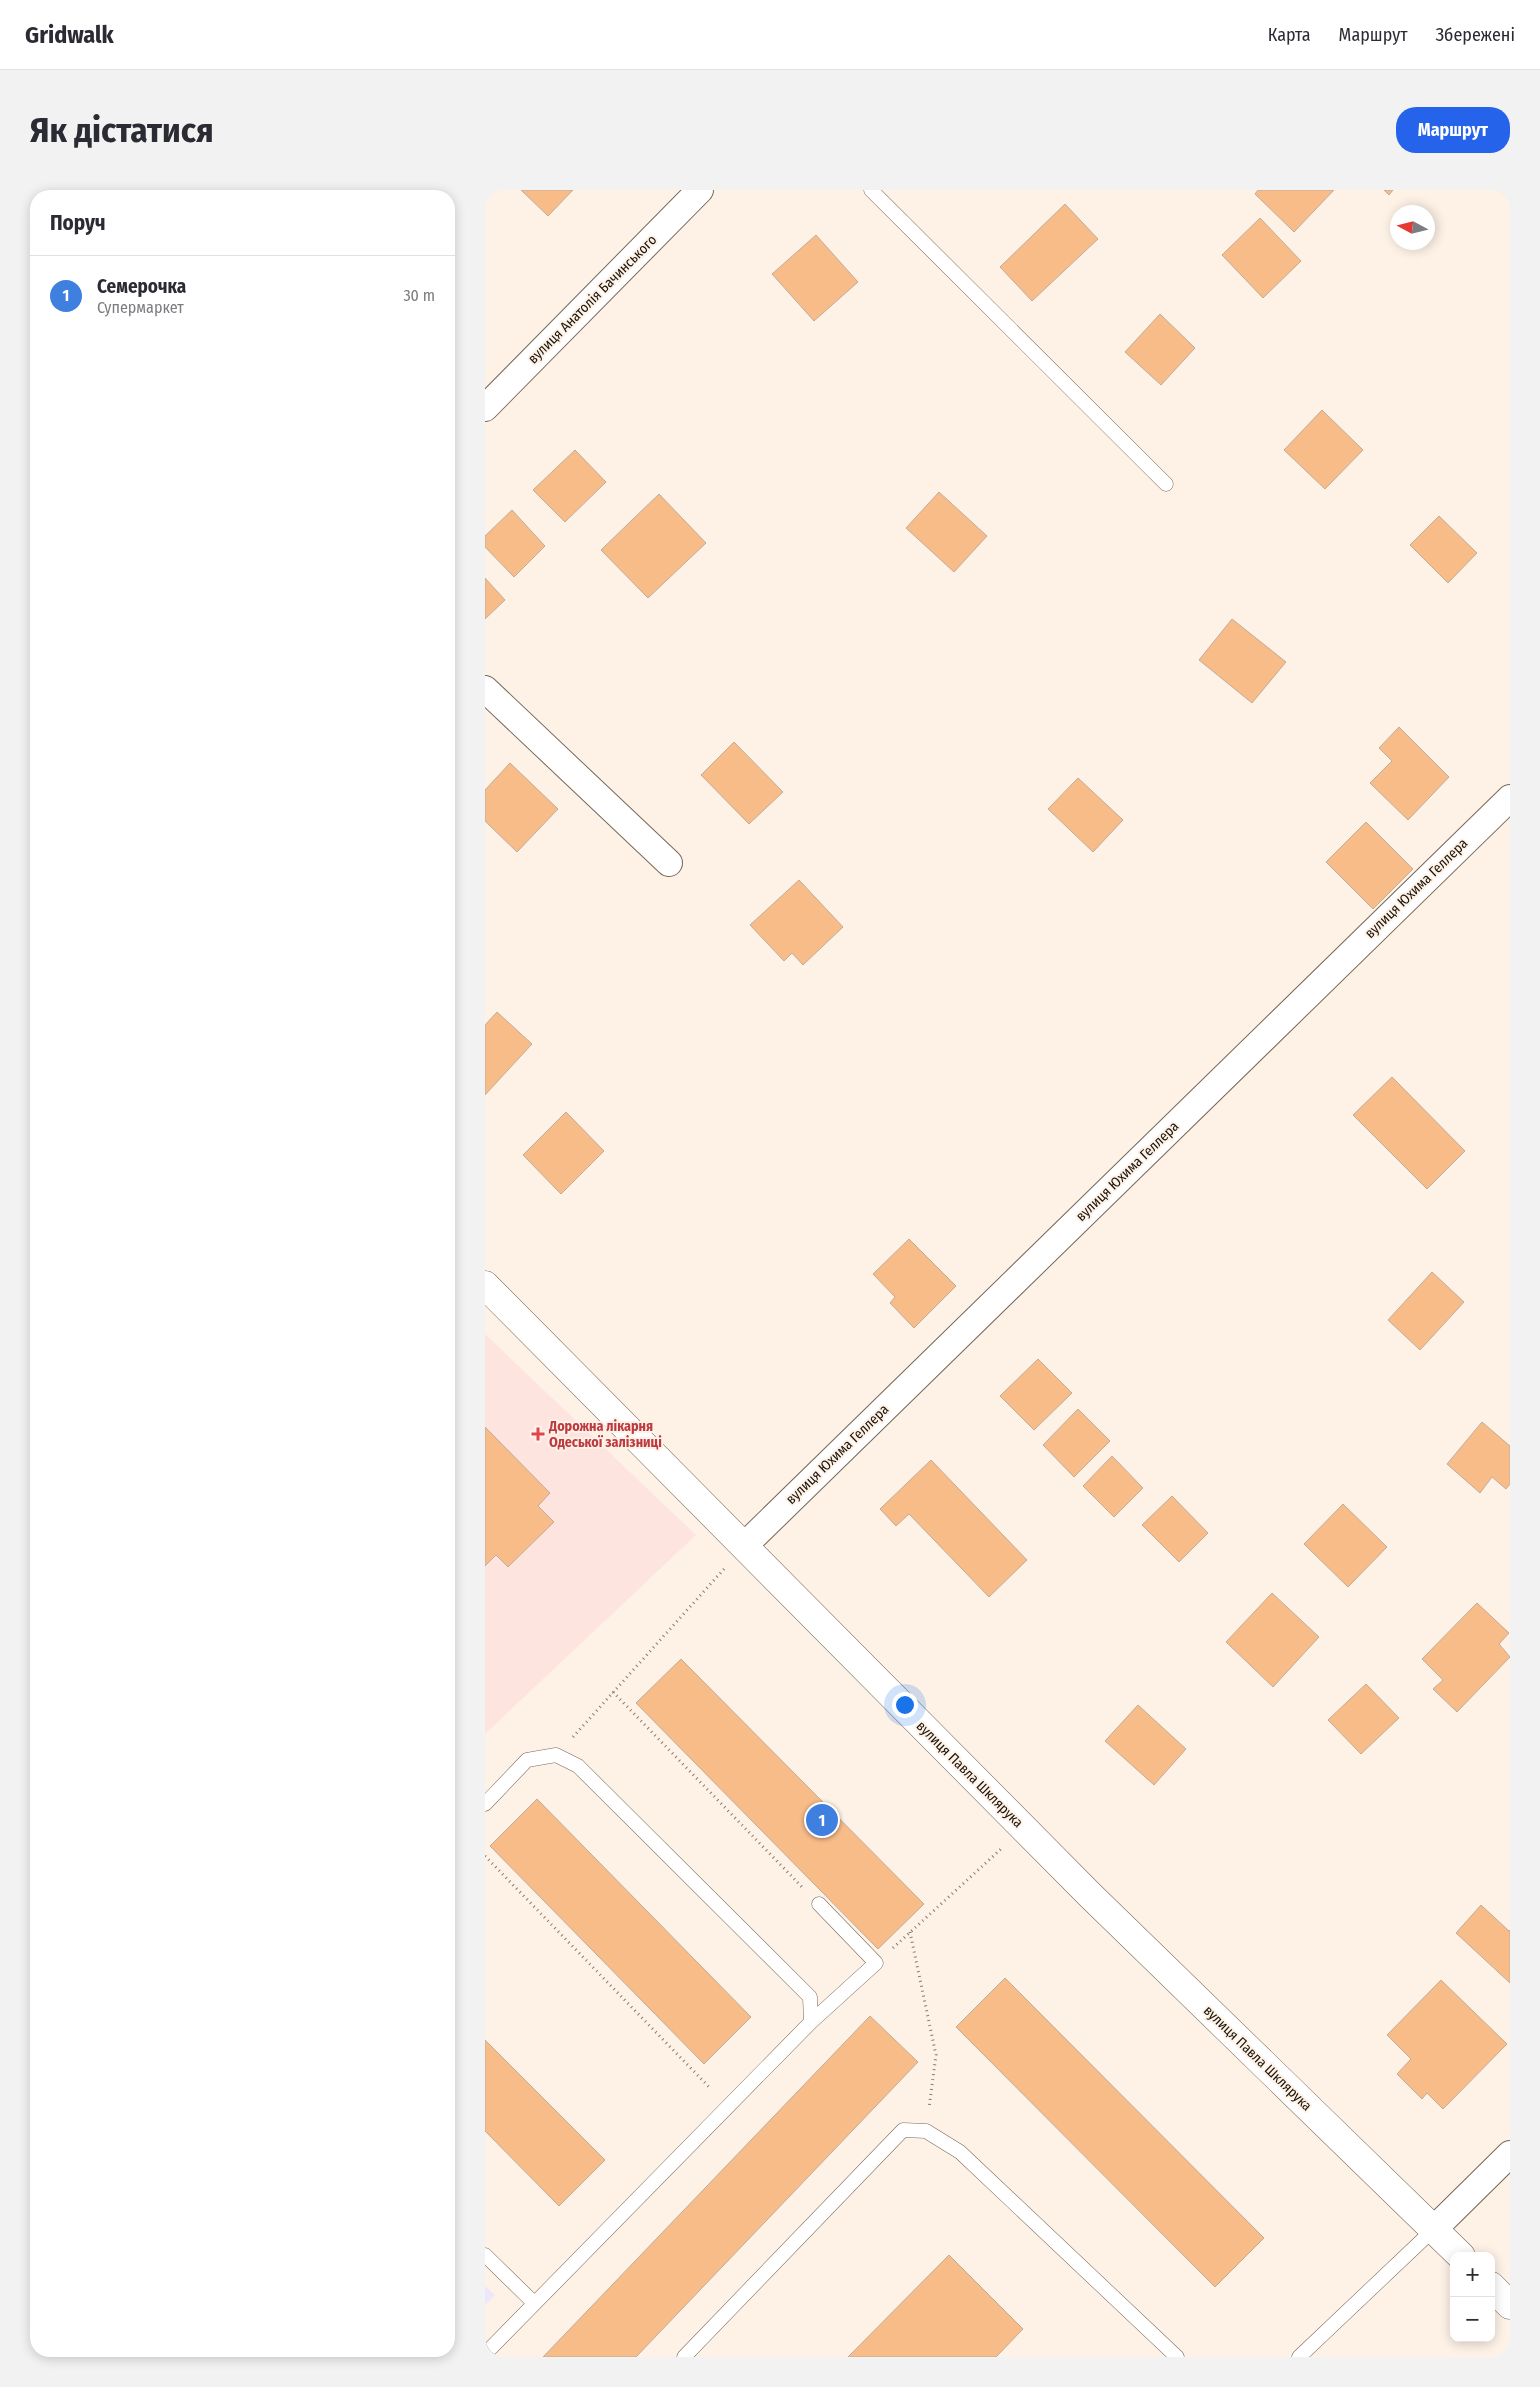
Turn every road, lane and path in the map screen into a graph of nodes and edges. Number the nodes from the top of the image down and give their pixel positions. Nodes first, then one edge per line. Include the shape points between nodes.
1 (700, 190) edge
2 (871, 190) edge
3 (485, 408) edge
4 (1166, 484) dead end
5 (485, 689) edge
6 (1510, 798) edge
7 (669, 863) dead end
8 (485, 1285) edge
9 (745, 1546) junction
10 (613, 1692) junction
11 (556, 1755) junction
12 (485, 1804) edge
13 (1024, 1828) junction
14 (485, 1856) edge
15 (819, 1904) joint
16 (910, 1932) junction
17 (876, 1963) junction
18 (811, 2022) junction
19 (728, 2107) junction
20 (926, 2131) junction
21 (1510, 2154) edge
22 (1433, 2228) junction
23 (1457, 2252) edge
24 (485, 2255) edge
25 (1495, 2290) edge
26 (533, 2302) junction
27 (1510, 2304) edge
28 (485, 2354) edge
29 (684, 2357) edge
30 (1177, 2357) edge
31 (1299, 2357) edge

1 - 3 street, вулиця Анатолія Бачинського
2 - 4 lane
5 - 7 street
6 - 9 street, вулиця Юхима Геллера
8 - 9 street, вулиця Павла Шклярука
9 - 10 path
9 - 13 street, вулиця Павла Шклярука
10 - 11 path
10 - 15 path
11 - 12 lane via 527,1760
11 - 18 lane via 578,1766 810,1997
13 - 16 path
13 - 22 street, вулиця Павла Шклярука
14 - 19 path
15 - 17 lane
16 - 17 path
16 - 20 path via 936,2055
17 - 18 lane
18 - 19 lane
19 - 26 lane
20 - 29 lane via 903,2130
20 - 30 lane via 960,2152
21 - 22 street
22 - 23 street, вулиця Павла Шклярука
22 - 31 lane
24 - 26 lane
25 - 27 street
26 - 28 lane

